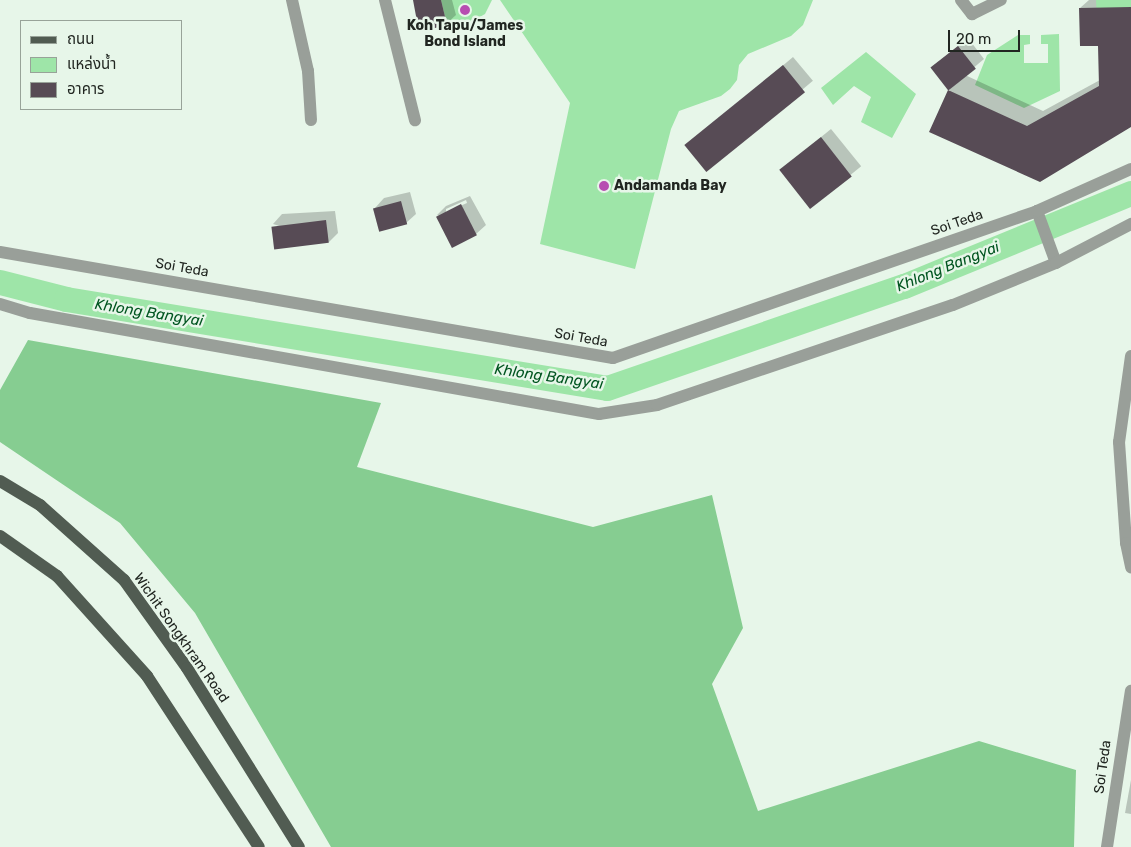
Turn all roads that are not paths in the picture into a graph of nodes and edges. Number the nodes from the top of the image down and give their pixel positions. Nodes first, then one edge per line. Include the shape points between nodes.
1 (292, 0) edge
2 (385, 0) edge
3 (961, 0) edge
4 (1001, 0) edge
5 (311, 120) dead end
6 (414, 120) dead end
7 (1131, 169) edge
8 (1037, 211) junction
9 (1131, 224) edge
10 (0, 252) edge
11 (1056, 263) junction
12 (0, 304) edge
13 (1131, 356) edge
14 (0, 481) edge
15 (0, 536) edge
16 (1131, 567) edge
17 (1131, 690) edge
18 (258, 847) edge
19 (299, 847) edge
20 (1107, 847) edge

1 - 5 street via 308,71
2 - 6 street
3 - 4 street via 972,14
7 - 8 street, Soi Teda
8 - 10 street, Soi Teda via 613,358
8 - 11 street
9 - 11 street
11 - 12 street via 953,306 657,405 599,414 30,314
13 - 16 street via 1119,442 1126,544
14 - 19 main road, Wichit Songkhram Road via 40,505 124,580 187,668
15 - 18 main road via 57,576 147,676
17 - 20 street, Soi Teda

